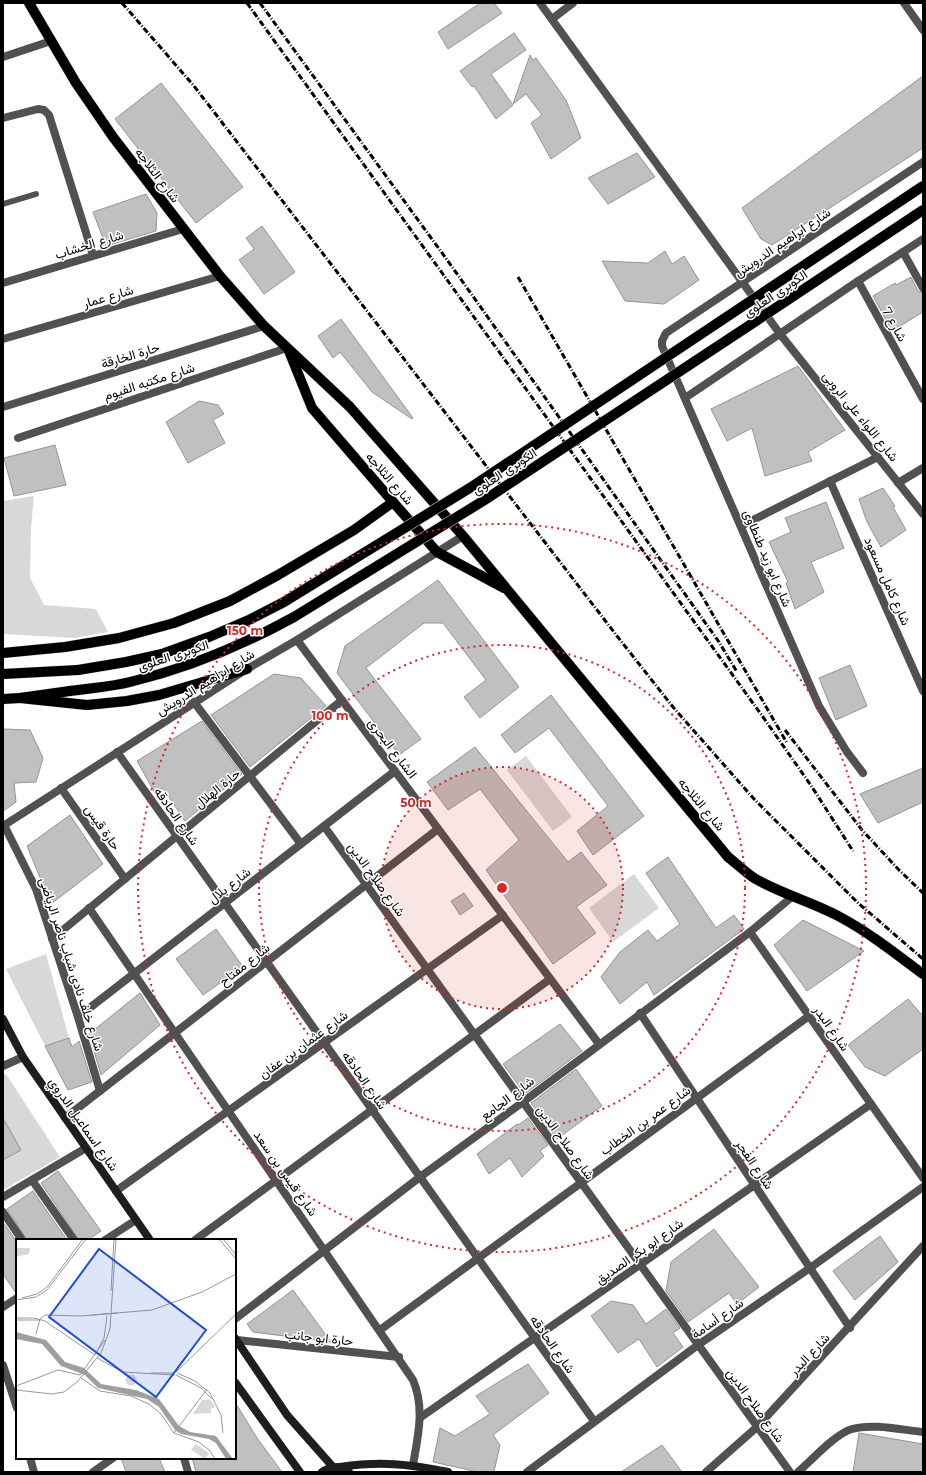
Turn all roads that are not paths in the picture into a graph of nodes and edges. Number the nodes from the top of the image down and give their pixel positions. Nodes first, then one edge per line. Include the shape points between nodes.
1 (29, 3) edge
2 (540, 3) edge
3 (573, 3) edge
4 (904, 3) edge
5 (552, 19) junction
6 (923, 30) edge
7 (51, 41) junction
8 (3, 57) edge
9 (3, 118) edge
10 (923, 162) edge
11 (923, 186) edge
12 (36, 194) dead end
13 (3, 204) edge
14 (923, 210) edge
15 (183, 229) junction
16 (923, 239) edge
17 (903, 252) junction
18 (93, 255) junction
19 (220, 276) junction
20 (858, 281) junction
21 (3, 283) edge
22 (742, 283) junction
23 (923, 288) edge
24 (264, 326) junction
25 (780, 334) junction
26 (3, 340) edge
27 (662, 346) joint
28 (287, 348) junction
29 (686, 398) junction
30 (923, 398) edge
31 (3, 407) edge
32 (18, 438) dead end
33 (878, 457) junction
34 (923, 468) edge
35 (830, 481) junction
36 (898, 483) junction
37 (393, 502) junction
38 (923, 514) edge
39 (741, 526) junction
40 (463, 536) junction
41 (437, 552) junction
42 (509, 591) junction
43 (297, 640) junction
44 (3, 653) edge
45 (247, 668) junction
46 (3, 674) edge
47 (923, 691) edge
48 (20, 698) junction
49 (3, 699) edge
50 (342, 700) junction
51 (194, 702) junction
52 (117, 752) junction
53 (395, 771) junction
54 (863, 773) dead end
55 (250, 776) junction
56 (61, 788) junction
57 (4, 825) edge
58 (324, 826) junction
59 (438, 829) junction
60 (177, 836) junction
61 (301, 844) junction
62 (125, 879) junction
63 (367, 885) junction
64 (793, 896) junction
65 (224, 903) junction
66 (89, 908) junction
67 (503, 915) junction
68 (750, 932) junction
69 (52, 939) junction
70 (266, 962) junction
71 (427, 970) junction
72 (134, 974) junction
73 (923, 974) edge
74 (550, 979) junction
75 (640, 1013) junction
76 (809, 1016) junction
77 (78, 1017) junction
78 (3, 1019) edge
79 (175, 1033) junction
80 (475, 1035) junction
81 (324, 1043) junction
82 (599, 1044) junction
83 (23, 1057) junction
84 (3, 1066) edge
85 (100, 1091) junction
86 (696, 1098) junction
87 (523, 1102) junction
88 (871, 1104) junction
89 (372, 1110) junction
90 (229, 1111) junction
91 (65, 1118) junction
92 (86, 1148) junction
93 (420, 1177) junction
94 (923, 1178) edge
95 (32, 1180) junction
96 (276, 1181) junction
97 (581, 1183) junction
98 (755, 1186) junction
99 (923, 1187) edge
100 (116, 1191) junction
101 (3, 1197) edge
102 (3, 1212) edge
103 (136, 1220) junction
104 (21, 1239) edge
105 (73, 1239) edge
106 (107, 1239) edge
107 (149, 1239) edge
108 (196, 1239) edge
109 (923, 1246) edge
110 (325, 1251) junction
111 (478, 1258) junction
112 (640, 1265) junction
113 (810, 1268) junction
114 (16, 1299) edge
115 (3, 1307) edge
116 (236, 1318) edge
117 (850, 1328) junction
118 (380, 1330) junction
119 (535, 1338) junction
120 (236, 1339) edge
121 (698, 1345) junction
122 (399, 1357) junction
123 (3, 1365) edge
124 (236, 1383) edge
125 (16, 1405) edge
126 (421, 1418) junction
127 (594, 1422) junction
128 (757, 1427) junction
129 (923, 1432) edge
130 (30, 1459) edge
131 (112, 1459) edge
132 (184, 1459) edge
133 (413, 1466) junction
134 (337, 1467) junction
135 (34, 1472) edge
136 (93, 1472) edge
137 (188, 1472) edge
138 (300, 1472) edge
139 (322, 1472) edge
140 (349, 1472) edge
141 (448, 1472) edge
142 (527, 1472) edge
143 (706, 1472) edge
144 (790, 1472) edge
145 (798, 1472) edge

1 - 7 main road, شارع الثلاجه
2 - 5 street, شارع اللواء على الروبى
3 - 5 street
4 - 6 street
5 - 22 street, شارع اللواء على الروبى
7 - 8 street
7 - 15 main road, شارع الثلاجه via 113,138
9 - 18 street via 38,109 49,115
10 - 22 street, شارع ابراهيم الدرويش
11 - 46 main road, الكوبرى العلوى, bridge via 473,486 284,602 209,637 162,654 78,670
12 - 13 lane
14 - 48 main road, الكوبرى العلوى, bridge via 483,501 294,617 215,656 169,671 129,682
15 - 18 street, شارع الخشاب
15 - 19 main road, شارع الثلاجه
16 - 17 street
17 - 20 street
17 - 23 street
18 - 21 street, شارع الخشاب
19 - 24 main road, شارع الثلاجه
19 - 26 street, شارع عمار
20 - 25 street
20 - 30 street, شارع 7
22 - 25 street, شارع اللواء على الروبى
22 - 27 street, شارع ابراهيم الدرويش via 666,333
24 - 28 main road, شارع الثلاجه
24 - 31 street, حارة الخارقة
25 - 29 street
25 - 33 street, شارع اللواء على الروبى
27 - 29 street, شارع ابو زيد طنطاوى
28 - 32 street, شارع مكتبه الفيوم
28 - 37 main road, شارع الثلاجه via 312,408
28 - 40 main road, شارع الثلاجه via 350,407
29 - 39 street, شارع ابو زيد طنطاوى
33 - 35 street
33 - 36 street, شارع اللواء على الروبى
34 - 36 street
35 - 39 street
35 - 47 street, شارع كامل مسعود
36 - 38 street, شارع اللواء على الروبى
37 - 41 main road, شارع الثلاجه
37 - 44 main road via 345,535 230,601 174,623 119,638
39 - 54 street, شارع ابو زيد طنطاوى via 819,706
40 - 41 street, شارع ابراهيم الدرويش
40 - 42 main road, شارع الثلاجه
41 - 42 main road, شارع الثلاجه
41 - 43 street, شارع ابراهيم الدرويش
42 - 64 main road, شارع الثلاجه via 728,857 754,877
43 - 45 street, شارع ابراهيم الدرويش
43 - 50 street, الشارع البحرى
45 - 48 main road via 127,701 88,705
45 - 51 street, شارع ابراهيم الدرويش
48 - 49 main road
50 - 53 street, الشارع البحرى
50 - 55 street, حارة الهلال
51 - 52 street, شارع ابراهيم الدرويش
51 - 55 street
52 - 56 street, شارع ابراهيم الدرويش
52 - 60 street, شارع الحادقه
53 - 58 street, شارع بلال
53 - 59 street, الشارع البحرى
55 - 60 street, حارة الهلال
55 - 61 street
56 - 57 street, شارع ابراهيم الدرويش
56 - 62 street, حارة قيس
57 - 69 street, شارع خلف نادى شباب ناصر الرياضى via 36,888
58 - 61 street, شارع بلال
58 - 63 street, شارع صلاح الدين
59 - 63 street, شارع مفتاح
59 - 67 street, الشارع البحرى
60 - 62 street, حارة الهلال
60 - 65 street, شارع الحادقه
61 - 65 street, شارع بلال
62 - 66 street, حارة الهلال
63 - 70 street, شارع مفتاح
63 - 71 street, شارع صلاح الدين
64 - 68 street, شارع الجامع
64 - 73 main road, شارع الثلاجه via 823,908 858,927
65 - 70 street, شارع الحادقه
65 - 72 street, شارع بلال
66 - 69 street, حارة الهلال
66 - 72 street, شارع قيس بن سعد
67 - 71 street, شارع عثمان بن عفان
67 - 74 street, الشارع البحرى
68 - 75 street, شارع الجامع
68 - 76 street, شارع البدر
69 - 77 street, شارع خلف نادى شباب ناصر الرياضى
70 - 79 street, شارع مفتاح
70 - 81 street, شارع الحادقه
71 - 80 street, شارع صلاح الدين
71 - 81 street, شارع عثمان بن عفان
72 - 77 street, شارع بلال
72 - 79 street, شارع قيس بن سعد
74 - 80 street
74 - 82 street, الشارع البحرى
75 - 82 street, شارع الجامع
75 - 86 street, شارع الفجر
76 - 86 street, شارع عمر بن الخطاب
76 - 88 street, شارع البدر
77 - 85 street, شارع خلف نادى شباب ناصر الرياضى
78 - 83 main road, شارع اسماعيل الدروي
79 - 85 street, شارع مفتاح
79 - 90 street, شارع قيس بن سعد
80 - 87 street, شارع صلاح الدين
80 - 89 street
81 - 89 street, شارع الحادقه
81 - 90 street, شارع عثمان بن عفان
82 - 87 street, شارع الجامع
83 - 84 street
83 - 91 main road, شارع اسماعيل الدروي
85 - 91 street, شارع مفتاح
86 - 97 street, شارع عمر بن الخطاب
86 - 98 street, شارع الفجر
87 - 93 street, شارع الجامع
87 - 97 street, شارع صلاح الدين
88 - 94 street, شارع البدر
88 - 98 street, شارع ابو بكر الصديق
89 - 93 street, شارع الحادقه
89 - 96 street
90 - 96 street, شارع قيس بن سعد
90 - 100 street, شارع عثمان بن عفان
91 - 92 main road, شارع اسماعيل الدروي
92 - 95 street
92 - 100 main road, شارع اسماعيل الدروي
93 - 110 street, شارع الجامع
93 - 111 street, شارع الحادقه
95 - 101 street
95 - 105 street
96 - 108 street
96 - 110 street, شارع قيس بن سعد
97 - 111 street, شارع عمر بن الخطاب
97 - 112 street, شارع صلاح الدين
98 - 112 street, شارع ابو بكر الصديق
98 - 113 street, شارع الفجر
99 - 113 street, شارع أسامة
100 - 103 main road, شارع اسماعيل الدروي
102 - 104 street
103 - 106 street
103 - 107 main road, شارع اسماعيل الدروي
109 - 117 street, شارع البدر
110 - 116 street, شارع الجامع
110 - 118 street, شارع قيس بن سعد
111 - 118 street, شارع عمر بن الخطاب
111 - 119 street, شارع الحادقه
112 - 119 street, شارع ابو بكر الصديق
112 - 121 street, شارع صلاح الدين
113 - 117 street, شارع الفجر
113 - 121 street, شارع أسامة
114 - 115 street
117 - 128 street, شارع البدر
118 - 122 street, شارع قيس بن سعد
119 - 126 street, شارع ابو بكر الصديق
119 - 127 street, شارع الحادقه
120 - 122 street, حارة ابو جانب
120 - 134 main road via 287,1414
121 - 127 street, شارع أسامة
121 - 128 street, شارع صلاح الدين
122 - 126 street, شارع قيس بن سعد via 417,1389
123 - 125 street
124 - 138 main road
126 - 133 street, شارع قيس بن سعد
127 - 142 street, شارع أسامة
128 - 143 street, شارع البدر
128 - 144 street, شارع صلاح الدين
129 - 145 street via 866,1426 851,1429
130 - 135 street
131 - 136 street
132 - 137 street
133 - 134 main road via 387,1463
133 - 141 main road
134 - 139 main road
134 - 140 main road

